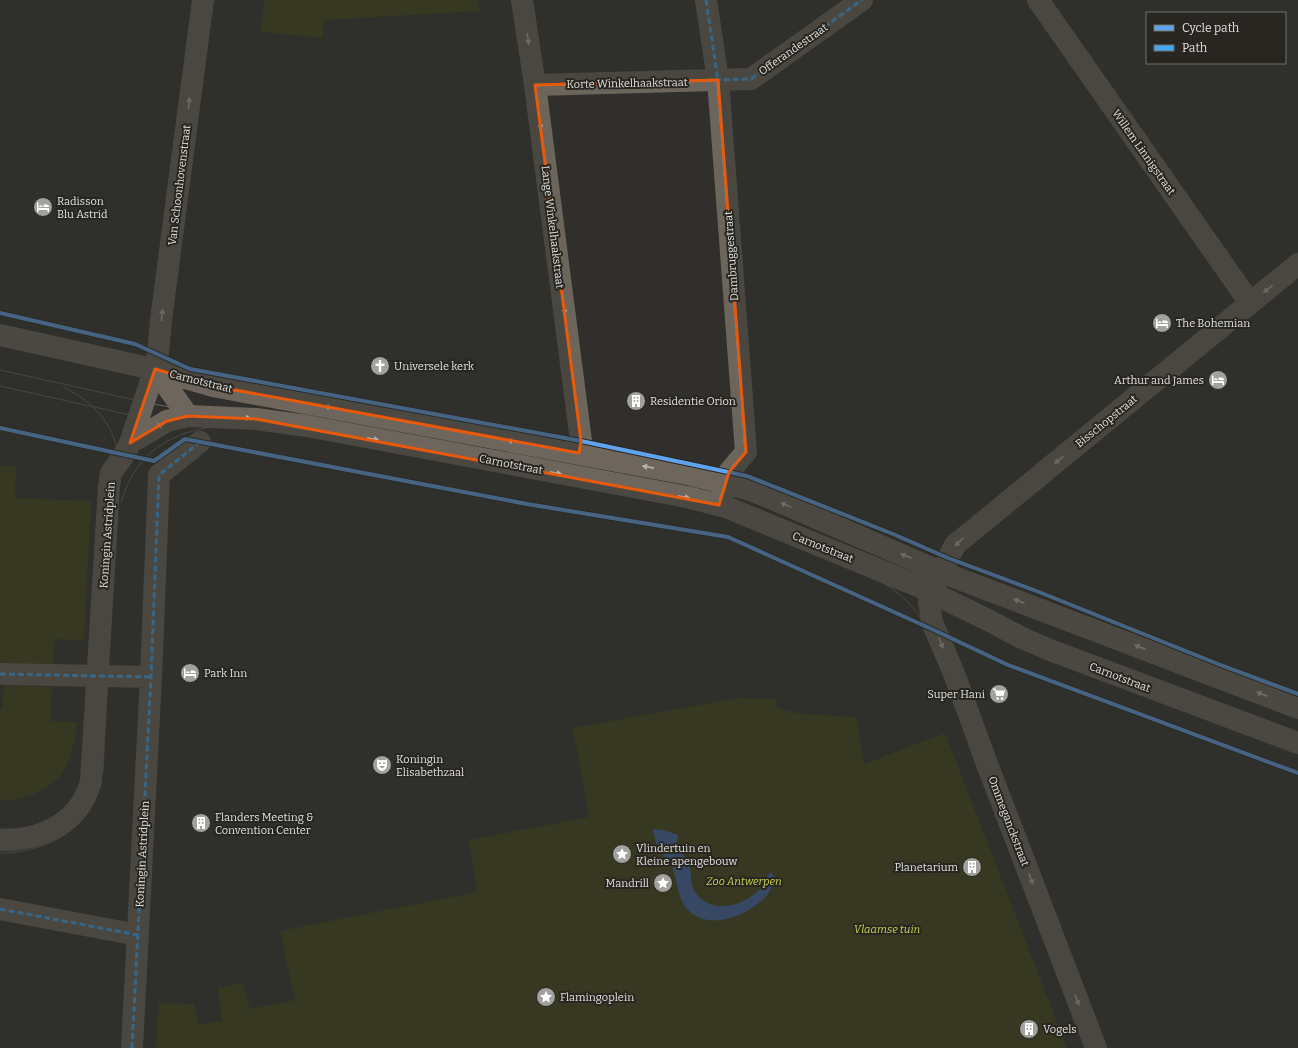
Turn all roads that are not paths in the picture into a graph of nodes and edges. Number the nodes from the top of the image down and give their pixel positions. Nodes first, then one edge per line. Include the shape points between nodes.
1 (203, 0) edge
2 (522, 0) edge
3 (706, 0) edge
4 (862, 0) edge
5 (1038, 0) edge
6 (718, 80) junction
7 (535, 85) junction
8 (1298, 264) edge
9 (1250, 303) junction
10 (0, 335) edge
11 (155, 369) junction
12 (188, 416) junction
13 (200, 442) dead end
14 (130, 443) junction
15 (579, 454) junction
16 (726, 483) junction
17 (719, 505) junction
18 (941, 572) junction
19 (931, 592) junction
20 (0, 674) edge
21 (97, 676) junction
22 (151, 676) junction
23 (1298, 708) edge
24 (1298, 743) edge
25 (0, 840) edge
26 (0, 909) edge
27 (138, 935) junction
28 (132, 1048) edge
29 (1096, 1048) edge

11 -> 1 street, Van Schoonhovenstraat
2 -> 7 street, Lange Winkelhaakstraat
3 - 6 street, Dambruggestraat
4 - 6 street, Offerandestraat via 751,79
5 - 9 street, Willem Linnigstraat
6 - 7 street, Korte Winkelhaakstraat
6 - 16 street, Dambruggestraat via 746,452 729,472
7 -> 15 street, Lange Winkelhaakstraat via 581,441
8 -> 9 street, Bisschopstraat
9 -> 18 street, Bisschopstraat via 955,545
10 - 11 main road
11 - 12 main road, Carnotstraat
11 - 14 street, Koningin Astridplein
15 -> 11 main road, Carnotstraat via 213,386
14 -> 12 street via 167,422
12 -> 17 main road, Carnotstraat via 256,419 307,426
13 - 22 street, Koningin Astridplein via 159,475
14 - 21 street, Koningin Astridplein via 111,473 109,486
16 -> 15 main road, Carnotstraat
16 - 17 street, Dambruggestraat
18 -> 16 main road, Carnotstraat via 768,497
17 - 19 main road, Carnotstraat
18 - 19 street, Bisschopstraat
23 -> 18 main road, Carnotstraat
19 - 24 main road, Carnotstraat via 1050,650
19 -> 29 street, Ommeganckstraat via 929,602 932,622 955,676
20 - 21 street
21 - 22 street
21 - 25 street, Koningin Astridplein via 92,773 88,794 82,805 62,824 46,832 26,838
22 - 27 street, Koningin Astridplein
26 - 27 street
27 - 28 street, Koningin Astridplein

